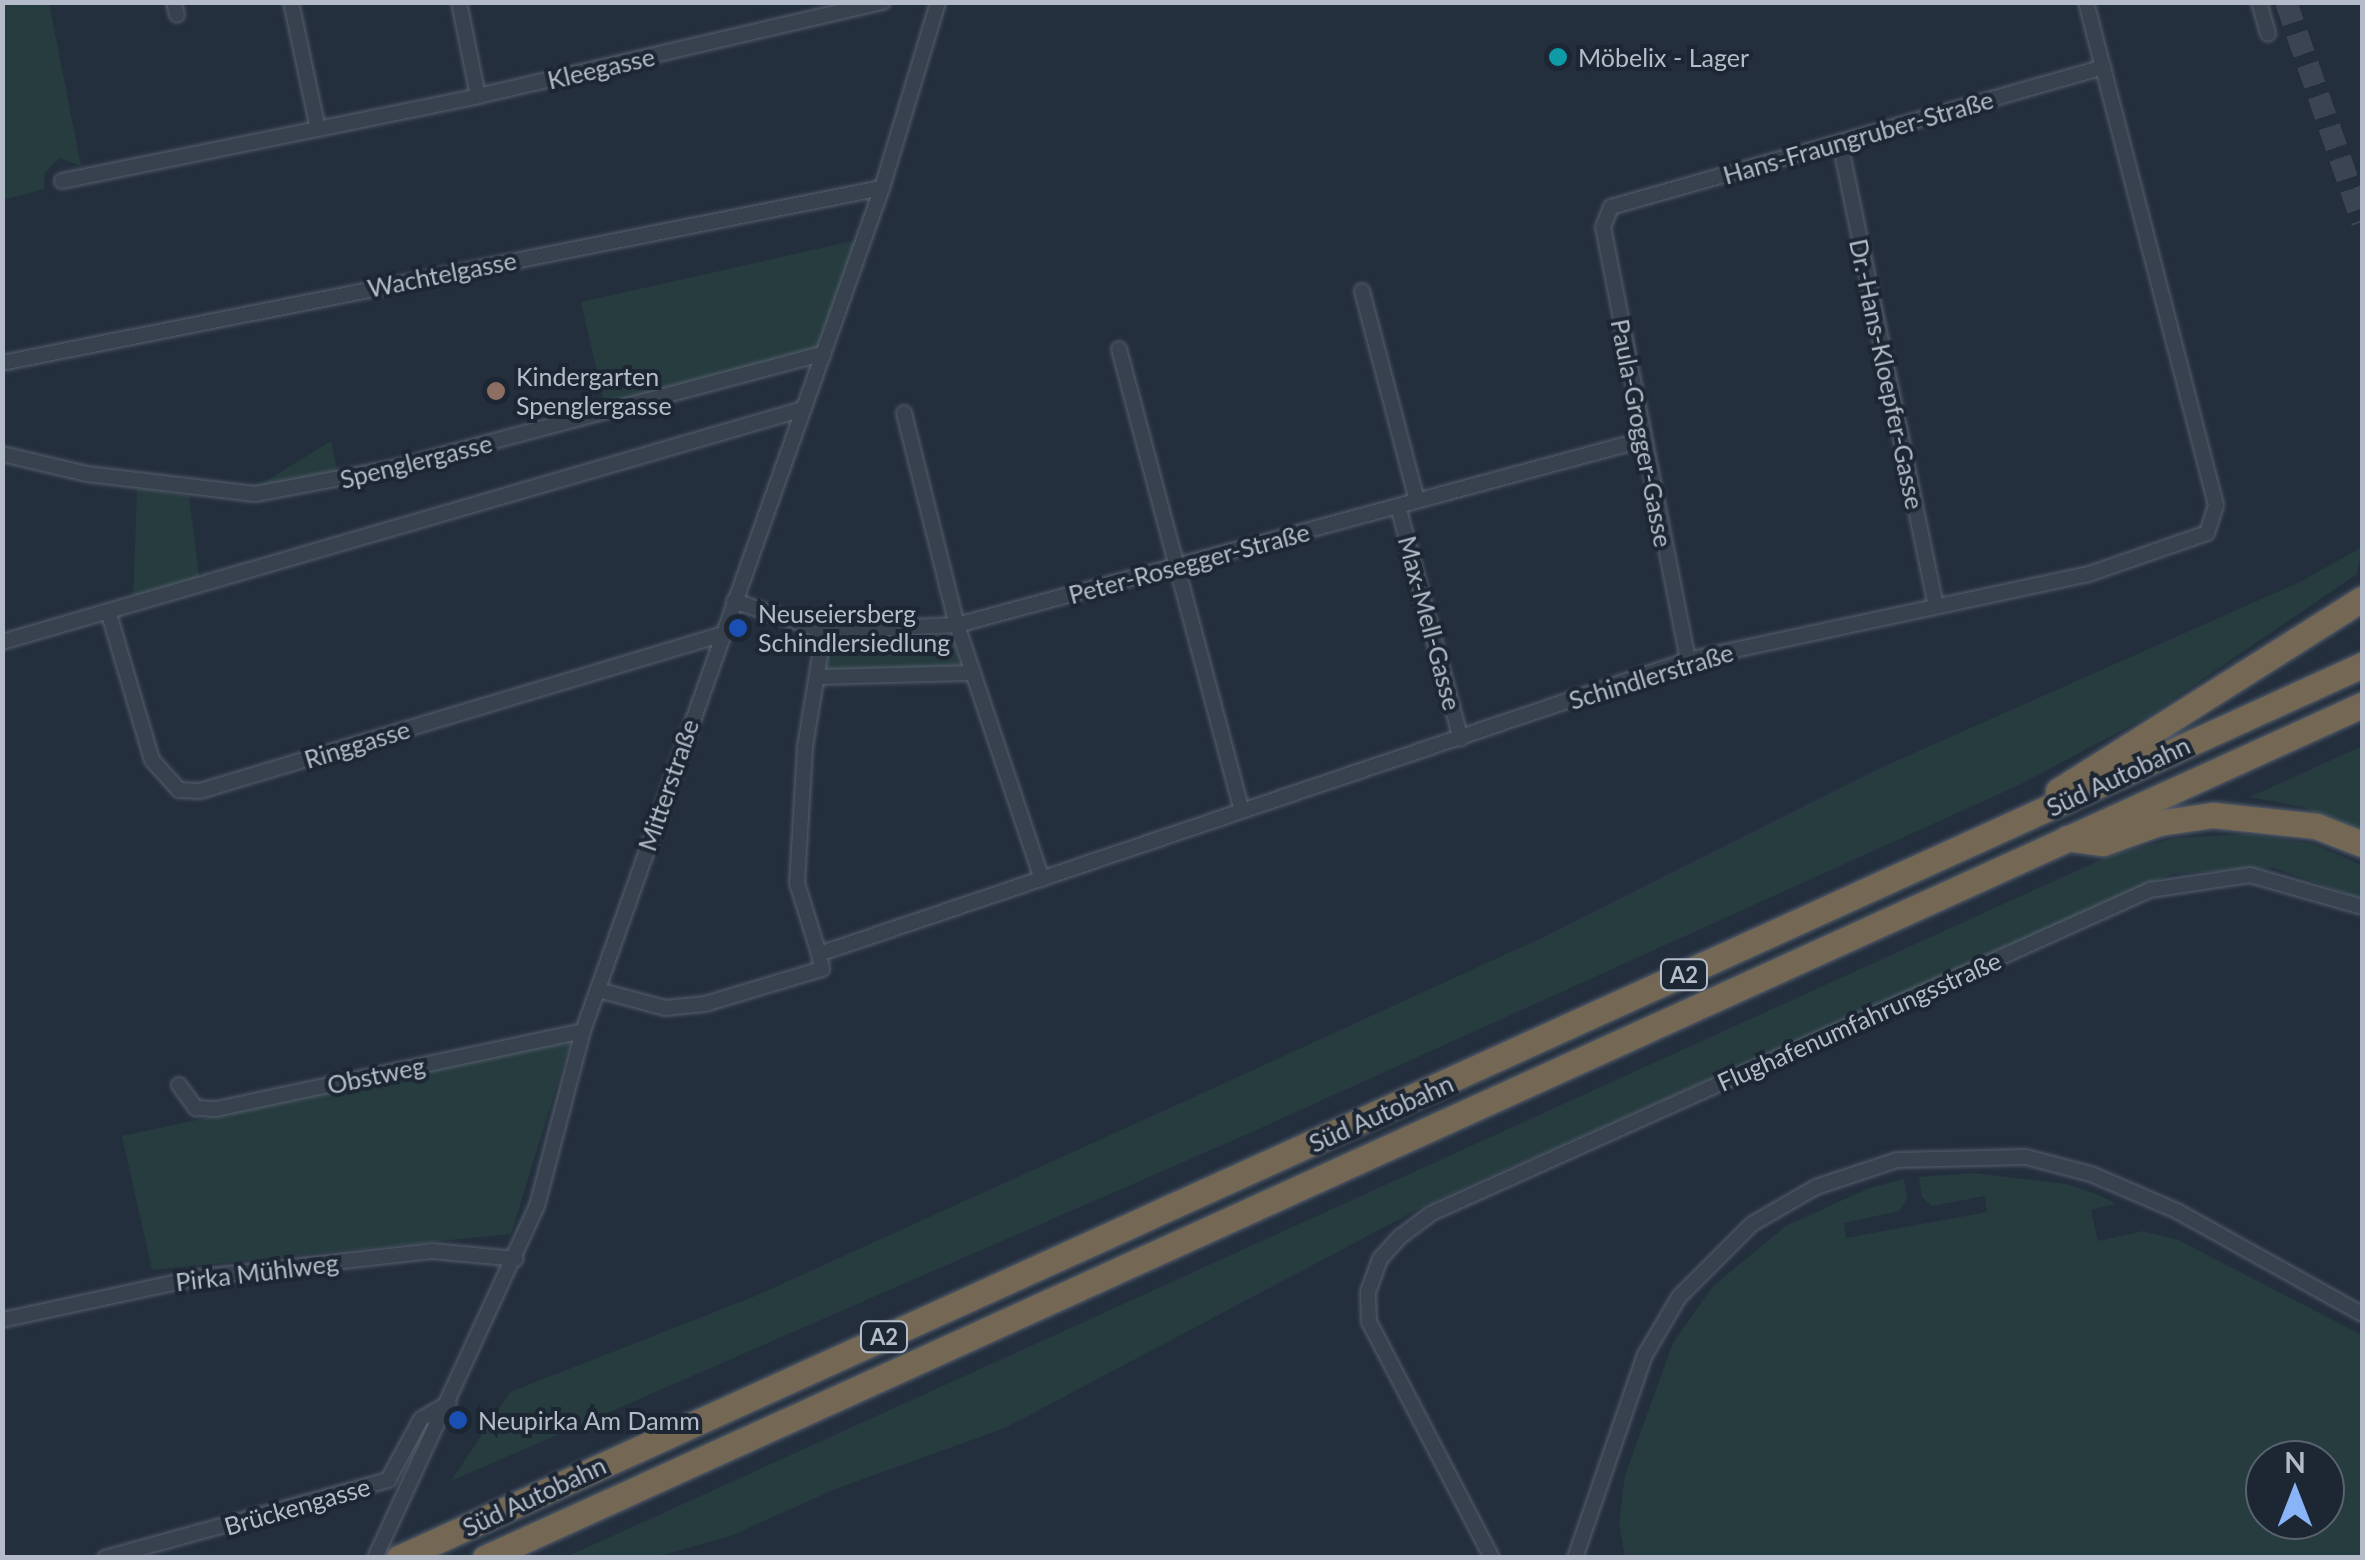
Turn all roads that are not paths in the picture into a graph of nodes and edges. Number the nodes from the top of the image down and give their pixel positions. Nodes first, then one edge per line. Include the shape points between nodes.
1 (290, 2) edge
2 (458, 2) edge
3 (883, 2) edge
4 (938, 2) edge
5 (2086, 2) edge
6 (2259, 2) edge
7 (2268, 34) dead end
8 (2104, 67) junction
9 (478, 96) junction
10 (318, 130) junction
11 (1840, 143) junction
12 (62, 181) dead end
13 (882, 188) junction
14 (1611, 207) joint
15 (1362, 290) dead end
16 (1119, 349) dead end
17 (824, 353) junction
18 (2, 364) edge
19 (803, 409) junction
20 (904, 413) dead end
21 (1642, 440) junction
22 (2, 454) edge
23 (1417, 500) junction
24 (1398, 506) junction
25 (1176, 567) junction
26 (2362, 598) edge
27 (734, 601) junction
28 (1936, 606) junction
29 (110, 614) junction
30 (957, 625) junction
31 (824, 631) junction
32 (720, 635) junction
33 (2, 642) edge
34 (1688, 660) junction
35 (2362, 665) edge
36 (972, 673) junction
37 (817, 676) junction
38 (2362, 705) edge
39 (1462, 739) junction
40 (1242, 810) junction
41 (1998, 832) junction
42 (2067, 838) junction
43 (2362, 844) edge
44 (1042, 878) junction
45 (2362, 907) edge
46 (820, 954) junction
47 (598, 990) junction
48 (583, 1031) junction
49 (179, 1085) dead end
50 (516, 1258) junction
51 (2362, 1314) edge
52 (2, 1320) edge
53 (450, 1403) junction
54 (106, 1558) edge
55 (375, 1558) edge
56 (399, 1558) edge
57 (485, 1558) edge
58 (1492, 1558) edge
59 (1576, 1558) edge

1 - 10 street
2 - 9 street
3 - 9 street, Kleegasse
4 - 13 street, Mitterstraße
5 - 8 street, Schindlerstraße
6 - 7 street
8 - 11 street, Hans-Fraungruber-Straße
8 - 28 street, Schindlerstraße via 2216,505 2213,526 2207,534 2086,574
9 - 10 street, Kleegasse
10 - 12 street, Kleegasse
11 - 14 street, Hans-Fraungruber-Straße
11 - 28 street, Dr.-Hans-Kloepfer-Gasse
13 - 17 street, Mitterstraße
13 - 18 street, Wachtelgasse
14 - 21 street, Paula-Grogger-Gasse via 1603,226
15 - 23 street, Max-Mell-Gasse
16 - 25 street
17 - 19 street, Mitterstraße
17 - 22 street, Spenglergasse via 390,469 256,494 104,477
19 - 27 street, Mitterstraße
19 - 29 street
20 - 30 street
21 - 23 street, Peter-Rosegger-Straße
21 - 34 street, Paula-Grogger-Gasse
23 - 24 street, Peter-Rosegger-Straße
24 - 25 street, Peter-Rosegger-Straße
24 - 39 street, Max-Mell-Gasse
25 - 30 street, Peter-Rosegger-Straße
25 - 40 street
26 - 41 highway
27 - 31 street, Peter-Rosegger-Straße
27 - 32 street, Mitterstraße
28 - 34 street, Schindlerstraße
29 - 32 street, Ringgasse via 152,760 179,790 200,791
29 - 33 street
30 - 31 street, Peter-Rosegger-Straße
30 - 36 street
31 - 37 street
32 - 47 street, Mitterstraße
34 - 39 street, Schindlerstraße
35 - 41 highway, Süd Autobahn / A2
36 - 37 street
36 - 44 street
37 - 46 street via 798,883
38 - 42 highway, Süd Autobahn / A2
39 - 40 street, Schindlerstraße
40 - 44 street, Schindlerstraße
41 - 56 highway, Süd Autobahn / A2
42 - 43 highway via 2102,842 2213,815 2316,826
42 - 57 highway, Süd Autobahn / A2
44 - 46 street, Schindlerstraße
45 - 58 street, Flughafenumfahrungsstraße via 2250,875 2150,890 1430,1214 1380,1259 1368,1292 1379,1349
46 - 47 street, Schindlerstraße via 822,969 705,1004 665,1008
47 - 48 street, Mitterstraße
48 - 49 street, Obstweg via 216,1109 196,1108
48 - 50 street, Mitterstraße
50 - 52 street, Pirka Mühlweg via 432,1251 202,1276
50 - 53 street, Mitterstraße
51 - 59 street via 2177,1211 2091,1174 2026,1157 1897,1160 1816,1187 1752,1224 1678,1297 1645,1354
53 - 54 street, Brückengasse via 421,1419 388,1480
53 - 55 street, Mitterstraße

